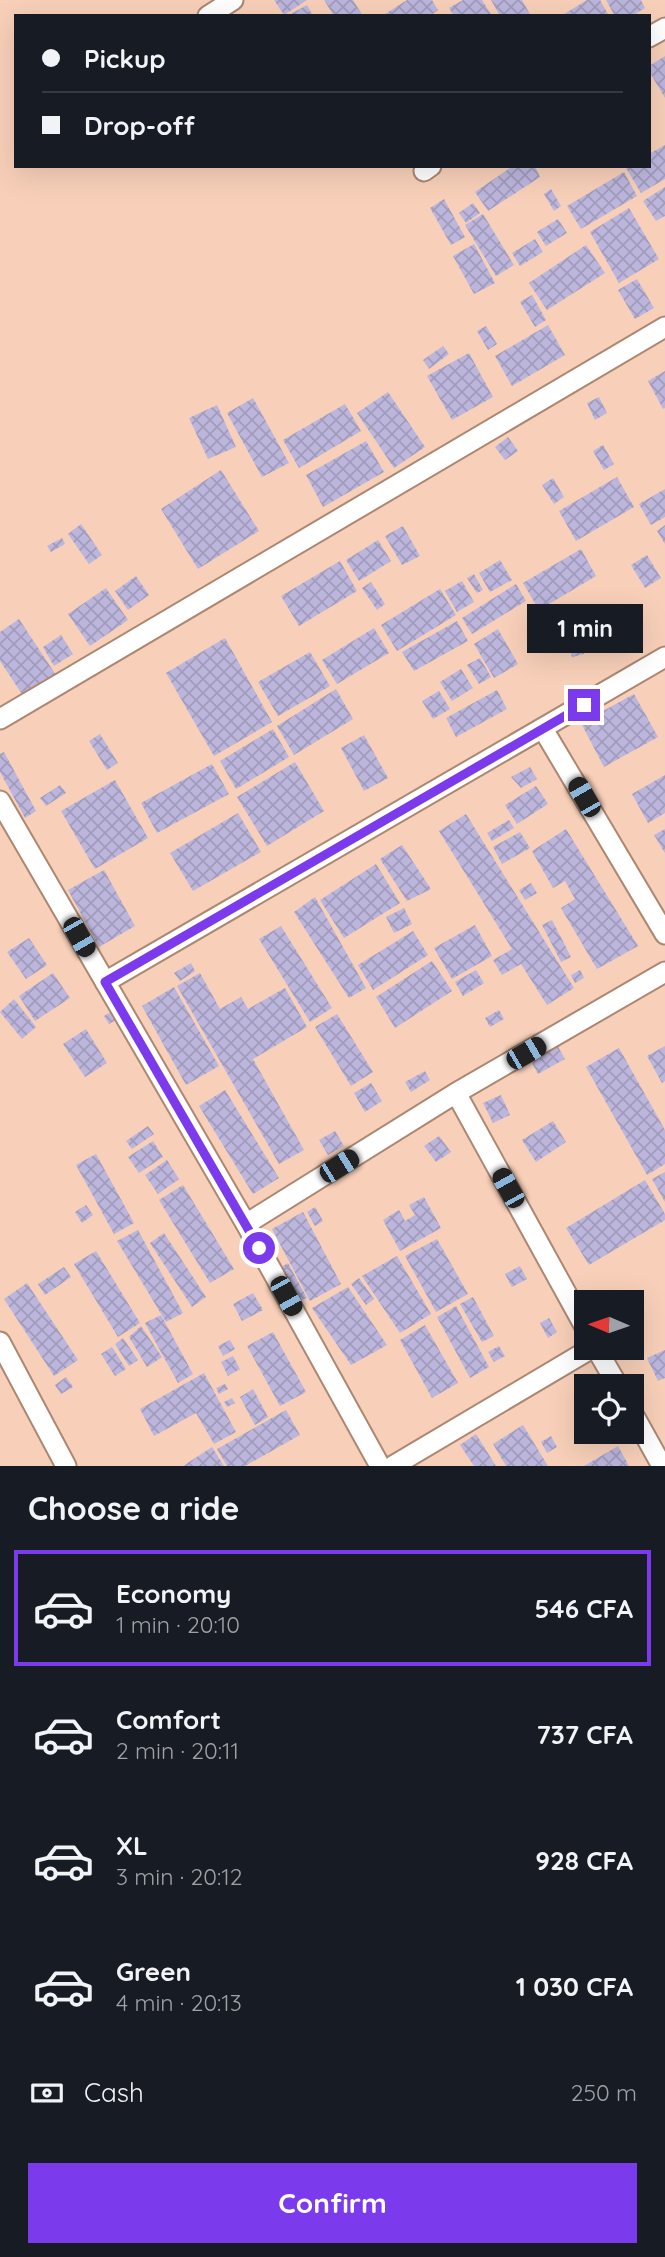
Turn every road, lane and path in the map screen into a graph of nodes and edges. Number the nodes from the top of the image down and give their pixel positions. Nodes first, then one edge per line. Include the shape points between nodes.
1 (233, 0) edge
2 (211, 14) edge
3 (665, 327) edge
4 (665, 657) edge
5 (0, 719) edge
6 (543, 729) junction
7 (0, 801) edge
8 (665, 934) edge
9 (665, 972) edge
10 (105, 982) junction
11 (456, 1093) junction
12 (246, 1224) junction
13 (574, 1307) edge
14 (0, 1342) edge
15 (574, 1360) edge
16 (644, 1434) edge
17 (66, 1466) edge
18 (380, 1466) edge
19 (393, 1466) edge
20 (662, 1466) edge

1 - 2 street
3 - 5 street
4 - 6 street
6 - 8 street
6 - 10 street
7 - 10 street
9 - 11 street
10 - 12 street
11 - 12 street
11 - 13 street
12 - 18 street
14 - 17 street
15 - 19 street
16 - 20 street

